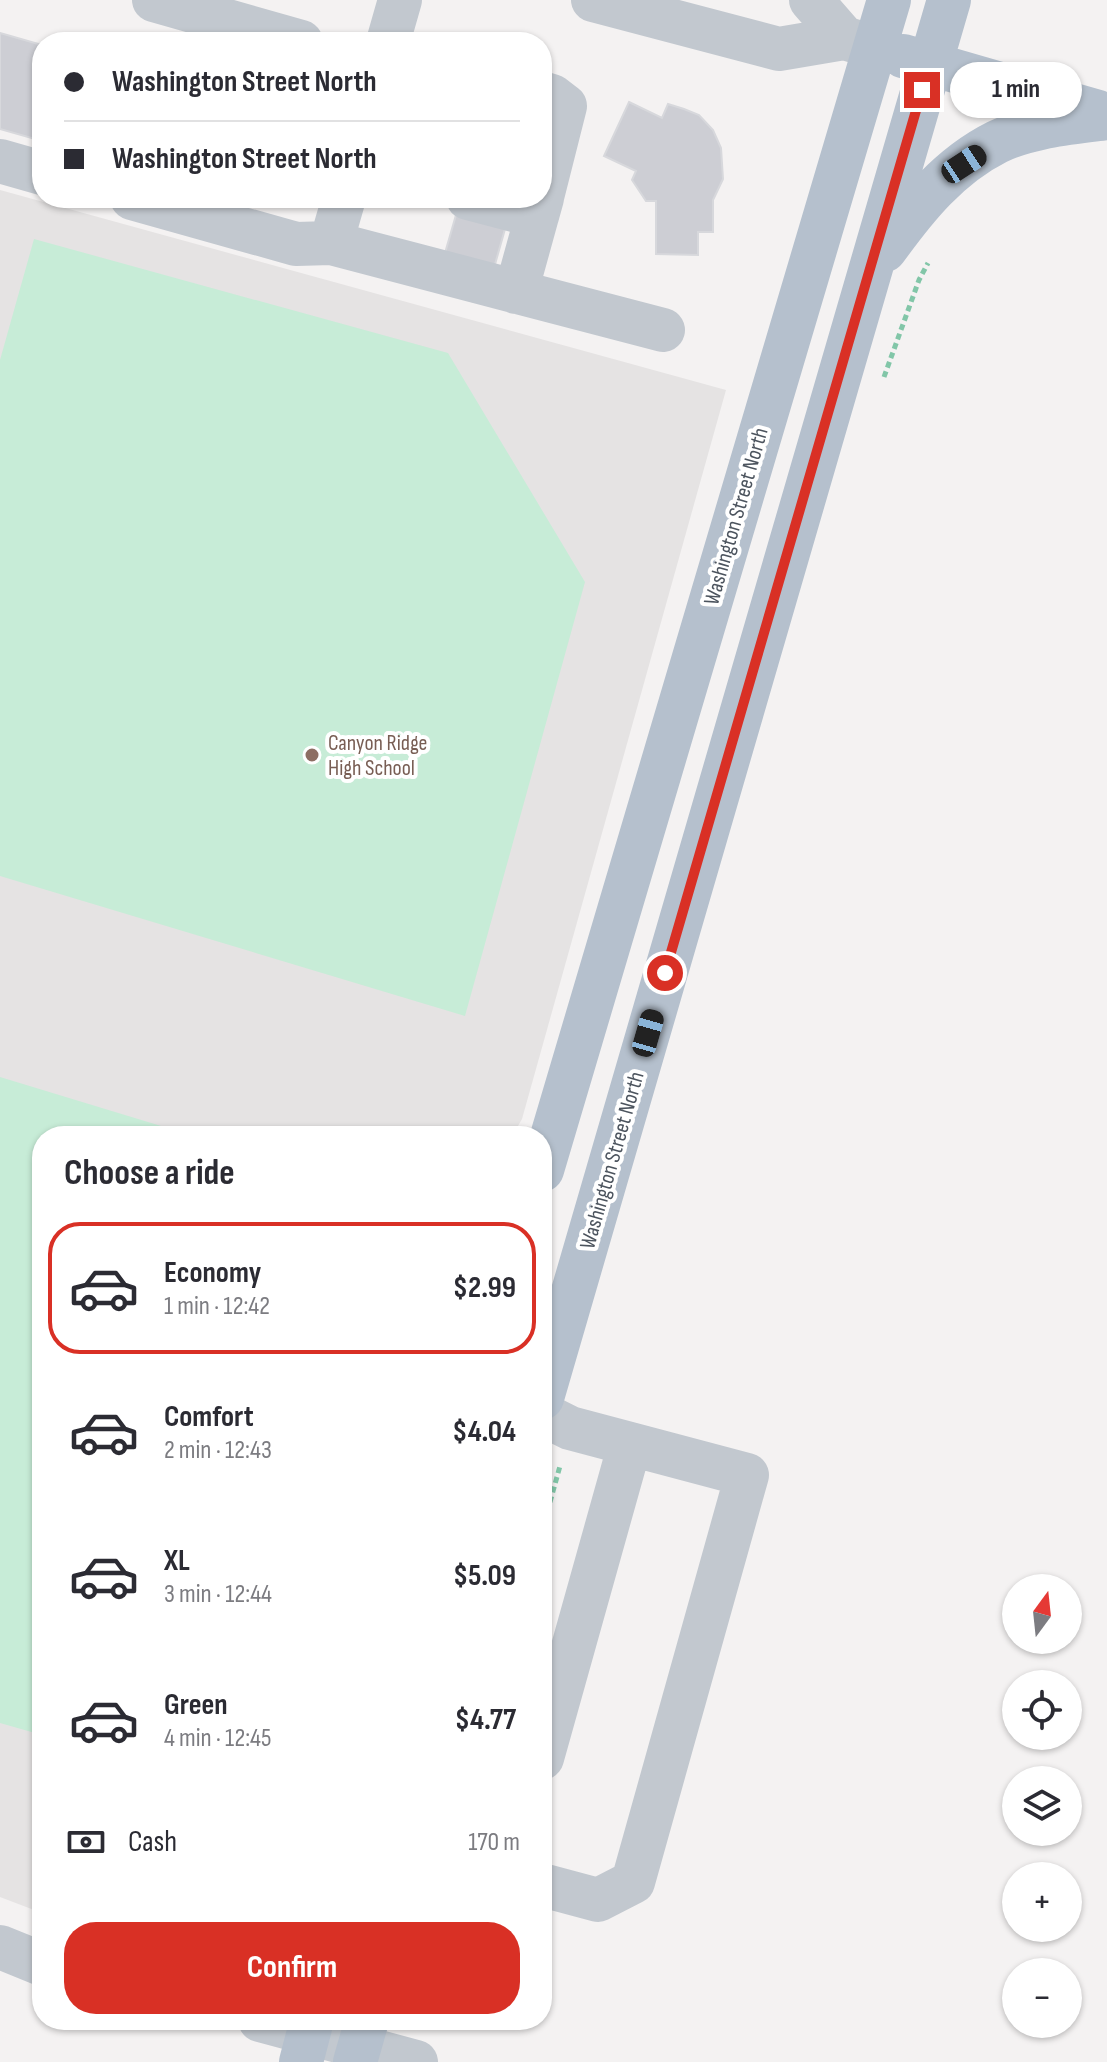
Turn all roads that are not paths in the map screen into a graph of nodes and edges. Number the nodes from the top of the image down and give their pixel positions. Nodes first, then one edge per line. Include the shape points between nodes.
1 (154, 0) edge
2 (400, 0) edge
3 (593, 0) edge
4 (811, 0) edge
5 (889, 0) edge
6 (949, 0) edge
7 (266, 32) edge
8 (391, 32) edge
9 (859, 42) junction
10 (929, 63) junction
11 (552, 96) edge
12 (1107, 116) edge
13 (0, 161) edge
14 (552, 162) edge
15 (32, 170) edge
16 (168, 208) edge
17 (341, 208) edge
18 (539, 208) edge
19 (331, 243) junction
20 (868, 275) junction
21 (516, 292) junction
22 (663, 330) dead end
23 (552, 1134) edge
24 (552, 1364) edge
25 (552, 1419) edge
26 (630, 1444) junction
27 (552, 1722) edge
28 (552, 1888) edge
29 (0, 1947) edge
30 (32, 1960) edge
31 (286, 2030) edge
32 (307, 2038) edge
33 (361, 2043) edge
34 (416, 2062) edge

1 - 7 street
2 - 8 street
3 - 9 street via 779,49
4 - 9 street
5 - 9 main road, Washington Street North
6 - 10 main road, Washington Street North
9 - 10 main road
9 - 23 main road, Washington Street North
10 - 12 main road
10 - 20 main road, Washington Street North
11 - 14 street via 565,106
12 - 20 main road via 998,142 964,164 905,221
13 - 15 street
16 - 19 street via 296,244
17 - 19 street
18 - 21 street
19 - 21 street
20 - 24 main road, Washington Street North
21 - 22 street
25 - 26 street
26 - 27 street
26 - 28 street via 747,1475 633,1882 598,1900
29 - 30 street
31 - 32 street
32 - 33 street
33 - 34 street

